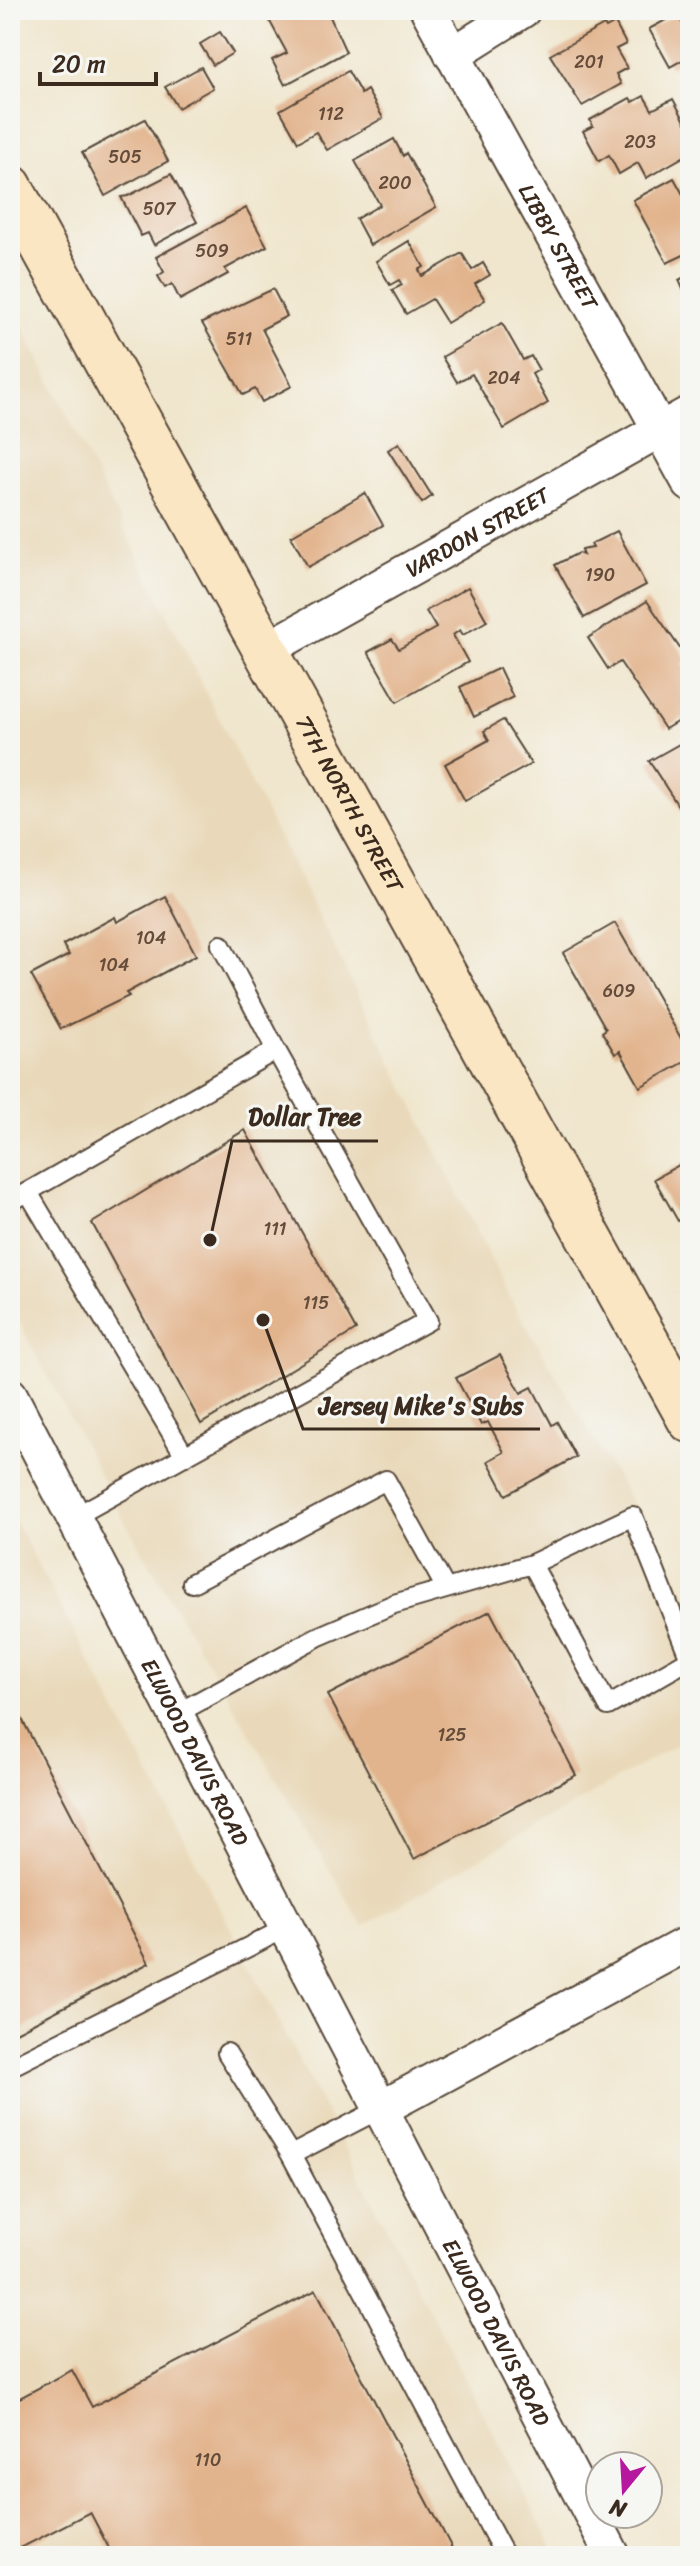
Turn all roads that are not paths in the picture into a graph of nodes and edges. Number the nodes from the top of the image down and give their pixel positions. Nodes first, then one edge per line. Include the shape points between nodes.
1 (428, 10) edge
2 (523, 10) edge
3 (452, 55) junction
4 (10, 187) edge
5 (690, 413) edge
6 (660, 430) junction
7 (690, 484) edge
8 (266, 650) junction
9 (221, 945) dead end
10 (276, 1050) junction
11 (28, 1192) junction
12 (10, 1202) edge
13 (10, 1395) edge
14 (690, 1420) edge
15 (185, 1456) junction
16 (76, 1516) junction
17 (532, 1564) junction
18 (192, 1583) dead end
19 (445, 1587) junction
20 (176, 1714) junction
21 (288, 1927) junction
22 (690, 1942) edge
23 (227, 2053) dead end
24 (10, 2067) edge
25 (382, 2108) junction
26 (291, 2155) junction
27 (505, 2556) edge
28 (613, 2556) edge

1 - 3 street, LIBBY STREET
2 - 3 street
3 - 6 street, LIBBY STREET
4 - 8 street, 7TH NORTH STREET
5 - 6 street, VARDON STREET
6 - 7 street, LIBBY STREET
6 - 8 street, VARDON STREET
8 - 14 street, 7TH NORTH STREET
9 - 10 lane
10 - 11 lane
10 - 15 lane via 428,1321
11 - 12 lane
11 - 15 lane
13 - 16 street, ELWOOD DAVIS ROAD
15 - 16 lane
16 - 20 street, ELWOOD DAVIS ROAD
17 - 17 lane via 633,1516 690,1659 608,1706
17 - 19 lane
18 - 19 lane via 386,1480
19 - 20 lane via 317,1637
20 - 21 street, ELWOOD DAVIS ROAD
21 - 24 lane
21 - 25 street, ELWOOD DAVIS ROAD
22 - 25 street
23 - 26 lane
25 - 26 lane
25 - 28 street, ELWOOD DAVIS ROAD
26 - 27 lane

